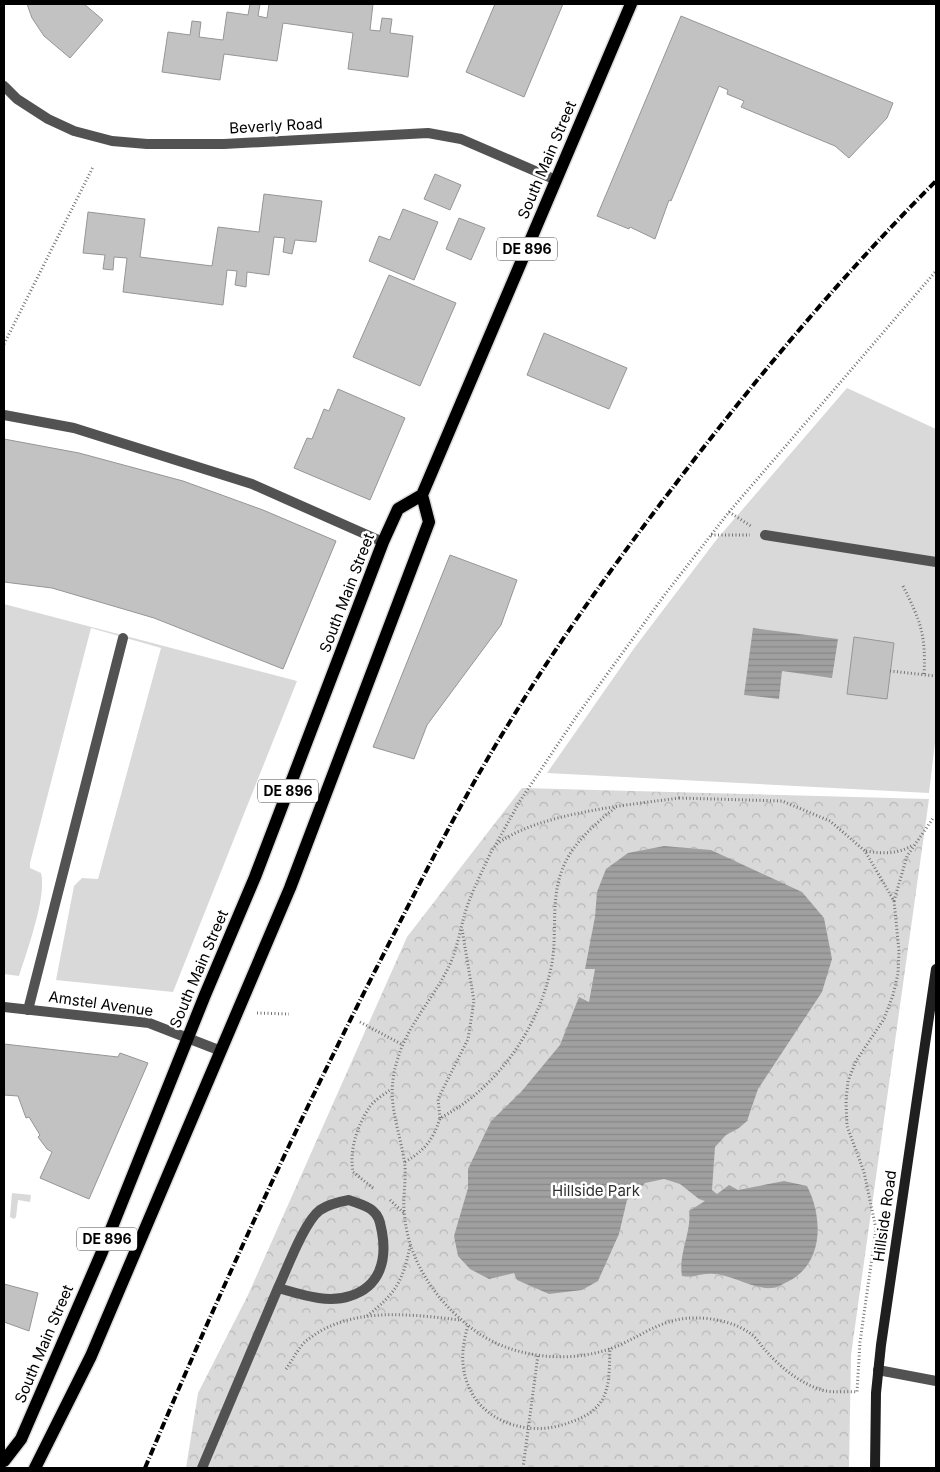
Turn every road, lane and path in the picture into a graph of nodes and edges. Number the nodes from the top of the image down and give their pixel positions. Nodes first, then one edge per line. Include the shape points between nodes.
1 (631, 4) edge
2 (4, 86) edge
3 (93, 167) dead end
4 (556, 180) junction
5 (936, 271) edge
6 (4, 344) edge
7 (4, 415) edge
8 (422, 495) junction
9 (729, 512) junction
10 (711, 535) junction
11 (765, 535) junction
12 (383, 542) junction
13 (936, 562) edge
14 (903, 586) dead end
15 (123, 638) dead end
16 (890, 671) dead end
17 (924, 675) junction
18 (936, 676) edge
19 (616, 806) junction
20 (934, 817) dead end
21 (914, 844) junction
22 (495, 846) junction
23 (865, 851) junction
24 (894, 900) junction
25 (462, 926) junction
26 (936, 969) edge
27 (936, 980) edge
28 (4, 1007) edge
29 (28, 1010) junction
30 (256, 1013) dead end
31 (288, 1014) dead end
32 (360, 1022) dead end
33 (188, 1038) junction
34 (403, 1045) junction
35 (221, 1050) junction
36 (390, 1090) junction
37 (440, 1118) junction
38 (405, 1162) junction
39 (379, 1193) dead end
40 (387, 1198) dead end
41 (404, 1214) junction
42 (278, 1288) junction
43 (461, 1320) junction
44 (468, 1326) junction
45 (610, 1348) junction
46 (538, 1355) junction
47 (286, 1369) dead end
48 (878, 1370) junction
49 (936, 1381) edge
50 (527, 1429) junction
51 (4, 1461) edge
52 (35, 1468) edge
53 (202, 1468) edge
54 (523, 1468) edge
55 (875, 1468) edge

1 - 4 main road, South Main Street / DE 896
2 - 4 street, Beverly Road via 48,120 97,138 138,143 198,144 428,133 461,139
3 - 6 path
4 - 8 main road, South Main Street / DE 896
5 - 9 path
7 - 12 street via 74,428 252,484
8 - 12 main road, South Main Street / DE 896 via 398,509
8 - 35 main road, DE 896 via 429,522 290,888
9 - 10 path
9 - 11 path
10 - 11 path
10 - 22 path via 576,717 520,801
11 - 13 street
12 - 33 main road, South Main Street / DE 896 via 265,852
14 - 17 path via 922,627
15 - 29 street
16 - 17 path
17 - 18 path
19 - 22 path via 554,820
19 - 23 path via 679,798 782,801 830,822
19 - 37 path via 592,827 561,871 555,893 552,963 527,1031 481,1090
20 - 21 path
21 - 23 path via 891,853
21 - 24 path via 900,874
22 - 25 path
23 - 24 path
24 - 45 path via 899,951 893,996 884,1020 856,1061 848,1080 846,1101 847,1126 864,1172 876,1229 860,1342 857,1392 823,1390 794,1376 768,1354 752,1334 734,1324 718,1321 697,1318 674,1320 654,1326
25 - 34 path via 436,993
25 - 37 path via 474,1001 468,1040 438,1099
26 - 27 street, Hillside Road
27 - 48 street, Hillside Road
28 - 29 street, Amstel Avenue
29 - 33 street, Amstel Avenue via 149,1023
30 - 31 path
32 - 34 path
33 - 35 street, Amstel Avenue
33 - 51 main road, South Main Street / DE 896 via 102,1252 29,1421 21,1439
34 - 36 path
35 - 52 main road, DE 896 via 91,1356
36 - 38 path
36 - 39 path via 369,1107 352,1147 353,1172
37 - 38 path via 427,1146
38 - 41 path
40 - 41 path
41 - 43 path via 405,1228 417,1263 448,1309
42 - 42 street via 333,1299 362,1291 381,1269 384,1254 380,1219 373,1210 349,1200 333,1203 319,1211 309,1222
42 - 53 street
43 - 44 path
43 - 47 path via 400,1313 366,1316 333,1324 304,1342
44 - 46 path via 507,1347
44 - 50 path via 462,1350 468,1386 480,1404 495,1417
45 - 46 path via 577,1355
45 - 50 path via 608,1382 600,1403 586,1416 558,1427
46 - 50 path
48 - 49 street
48 - 55 street, Hillside Road
50 - 54 path

